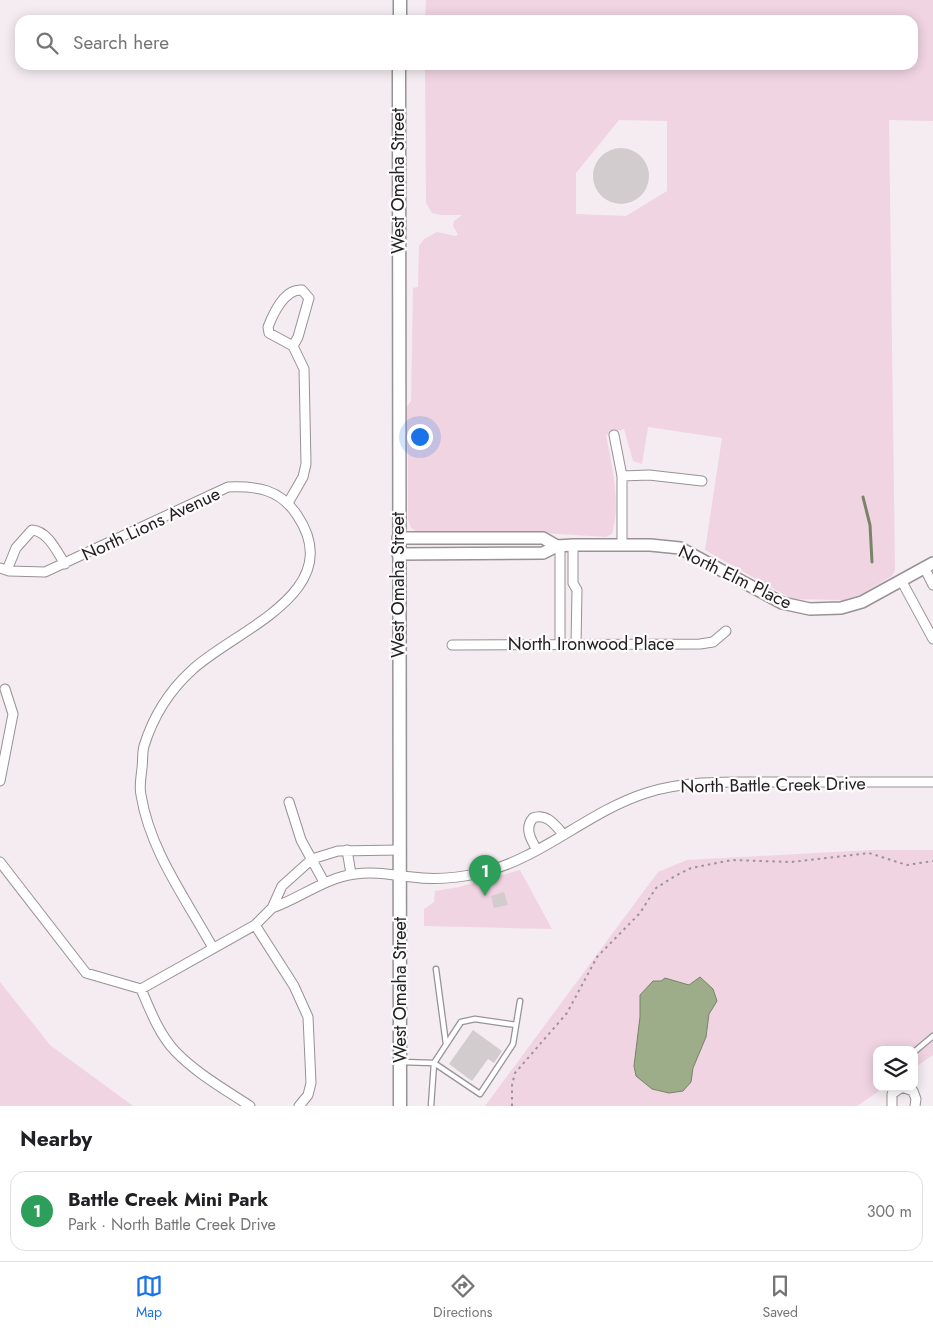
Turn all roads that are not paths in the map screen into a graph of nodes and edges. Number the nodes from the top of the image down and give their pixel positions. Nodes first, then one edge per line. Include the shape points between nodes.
1 (400, 0) edge
2 (400, 15) edge
3 (399, 70) edge
4 (293, 346) junction
5 (614, 436) dead end
6 (622, 476) junction
7 (702, 481) dead end
8 (290, 505) junction
9 (398, 538) junction
10 (573, 545) junction
11 (558, 546) junction
12 (622, 546) junction
13 (398, 554) junction
14 (65, 564) junction
15 (929, 565) edge
16 (4, 569) edge
17 (901, 580) junction
18 (933, 585) edge
19 (726, 631) dead end
20 (933, 639) edge
21 (560, 644) junction
22 (576, 644) junction
23 (452, 645) dead end
24 (5, 689) dead end
25 (0, 781) edge
26 (933, 782) edge
27 (289, 802) dead end
28 (563, 834) junction
29 (347, 850) junction
30 (399, 850) junction
31 (536, 850) junction
32 (312, 859) junction
33 (0, 862) edge
34 (351, 874) junction
35 (399, 875) junction
36 (324, 882) junction
37 (272, 908) junction
38 (255, 925) junction
39 (213, 948) junction
40 (436, 969) dead end
41 (141, 990) junction
42 (520, 1001) dead end
43 (516, 1025) junction
44 (933, 1036) edge
45 (446, 1044) junction
46 (918, 1049) edge
47 (400, 1062) junction
48 (434, 1063) junction
49 (250, 1106) edge
50 (299, 1106) edge
51 (400, 1106) edge
52 (431, 1106) edge
53 (892, 1106) edge
54 (915, 1106) edge

1 - 2 main road
3 - 9 main road, West Omaha Street
4 - 4 street via 269,333 268,327 287,296 302,290 309,298 308,307
4 - 8 street via 304,369 306,464
5 - 6 street
6 - 7 street via 649,475
6 - 12 street
8 - 14 street, North Lions Avenue via 273,492 251,486 228,487
8 - 39 street via 304,525 310,548 307,570 297,591 280,607 192,669 162,704 144,747 140,793 151,838
9 - 11 street, North Elm Place via 544,538
9 - 13 main road, West Omaha Street
10 - 11 street, North Elm Place
10 - 12 street, North Elm Place
10 - 22 street
11 - 13 street, North Elm Place via 544,553
11 - 21 street
12 - 17 street, North Elm Place via 680,548 775,600 801,608 853,605 875,597
13 - 30 main road, West Omaha Street
14 - 16 street, North Lions Avenue via 45,572
14 - 16 street, North Lions Avenue via 47,538 32,530
15 - 17 street, North Elm Place
15 - 18 street
17 - 20 street
19 - 22 street, North Ironwood Place via 713,642 700,644
21 - 22 street, North Ironwood Place
21 - 23 street, North Ironwood Place
24 - 25 street via 13,714
26 - 28 street, North Battle Creek Drive via 687,784 629,799
27 - 32 street via 301,840
28 - 31 street, North Battle Creek Drive
28 - 31 street via 550,820 539,816 533,818 528,829
29 - 30 street, North Battle Creek Drive
29 - 32 street, North Battle Creek Drive
29 - 34 street
30 - 35 main road, West Omaha Street
31 - 35 street, North Battle Creek Drive via 508,865 479,874 448,878
32 - 36 street
32 - 37 street, North Battle Creek Drive via 282,886
33 - 41 street via 86,973
34 - 35 street, North Battle Creek Drive
34 - 36 street, North Battle Creek Drive
35 - 47 main road, West Omaha Street
36 - 37 street, North Battle Creek Drive
37 - 38 street, North Battle Creek Drive
38 - 39 street, North Battle Creek Drive
38 - 50 street via 294,986 308,1017 311,1084 308,1095
39 - 41 street, North Battle Creek Drive
40 - 45 lane
41 - 49 street via 174,1050 200,1073
42 - 43 lane
43 - 45 lane via 475,1019 461,1022
43 - 48 lane via 513,1044 480,1094
44 - 46 lane
45 - 48 lane
47 - 48 lane
47 - 51 main road, West Omaha Street
48 - 52 lane
53 - 54 street via 892,1094 902,1087 913,1091

